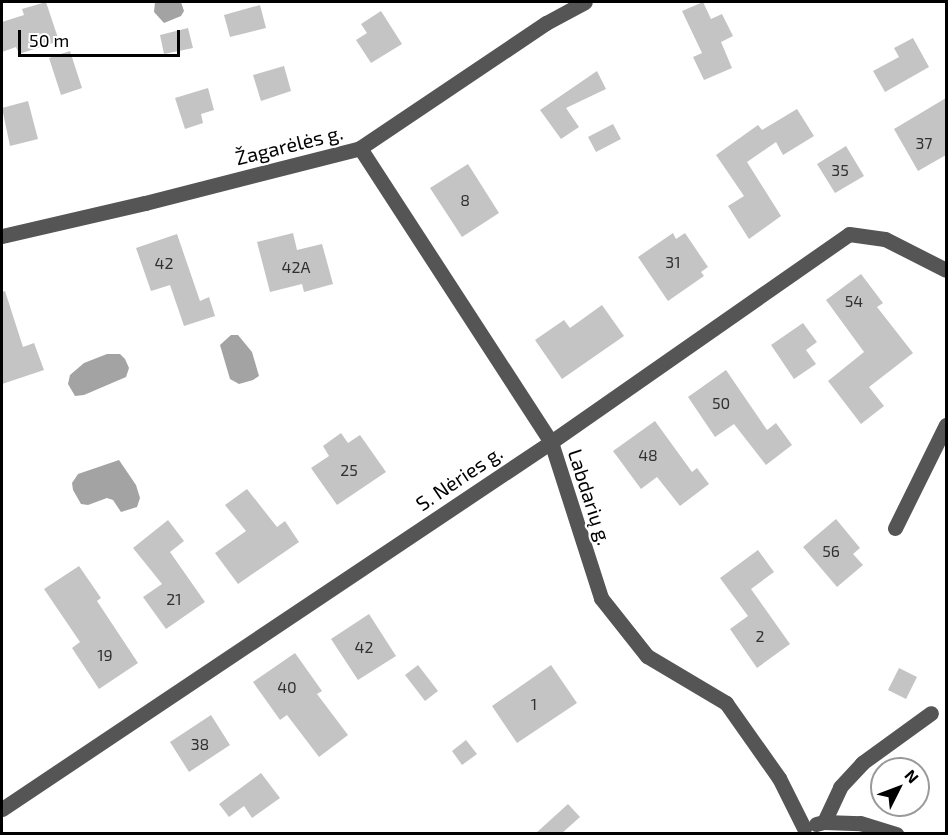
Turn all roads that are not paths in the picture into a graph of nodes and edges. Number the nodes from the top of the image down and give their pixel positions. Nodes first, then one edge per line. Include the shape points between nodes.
1 (585, 2) edge
2 (360, 148) junction
3 (2, 236) edge
4 (946, 270) edge
5 (946, 425) edge
6 (551, 442) junction
7 (895, 528) dead end
8 (931, 714) dead end
9 (2, 809) edge
10 (824, 822) junction
11 (801, 831) edge
12 (896, 834) edge

1 - 2 street, Žagarėlės g. via 546,23
2 - 3 street, Žagarėlės g. via 145,204
2 - 6 street, Labdarių g.
4 - 6 street, S. Nėries g. via 885,239 849,234
5 - 7 street
6 - 9 street, S. Nėries g.
6 - 11 street, Labdarių g. via 601,598 647,656 726,703 779,778
8 - 10 street via 862,763 840,787
10 - 11 street
10 - 12 street via 860,824

